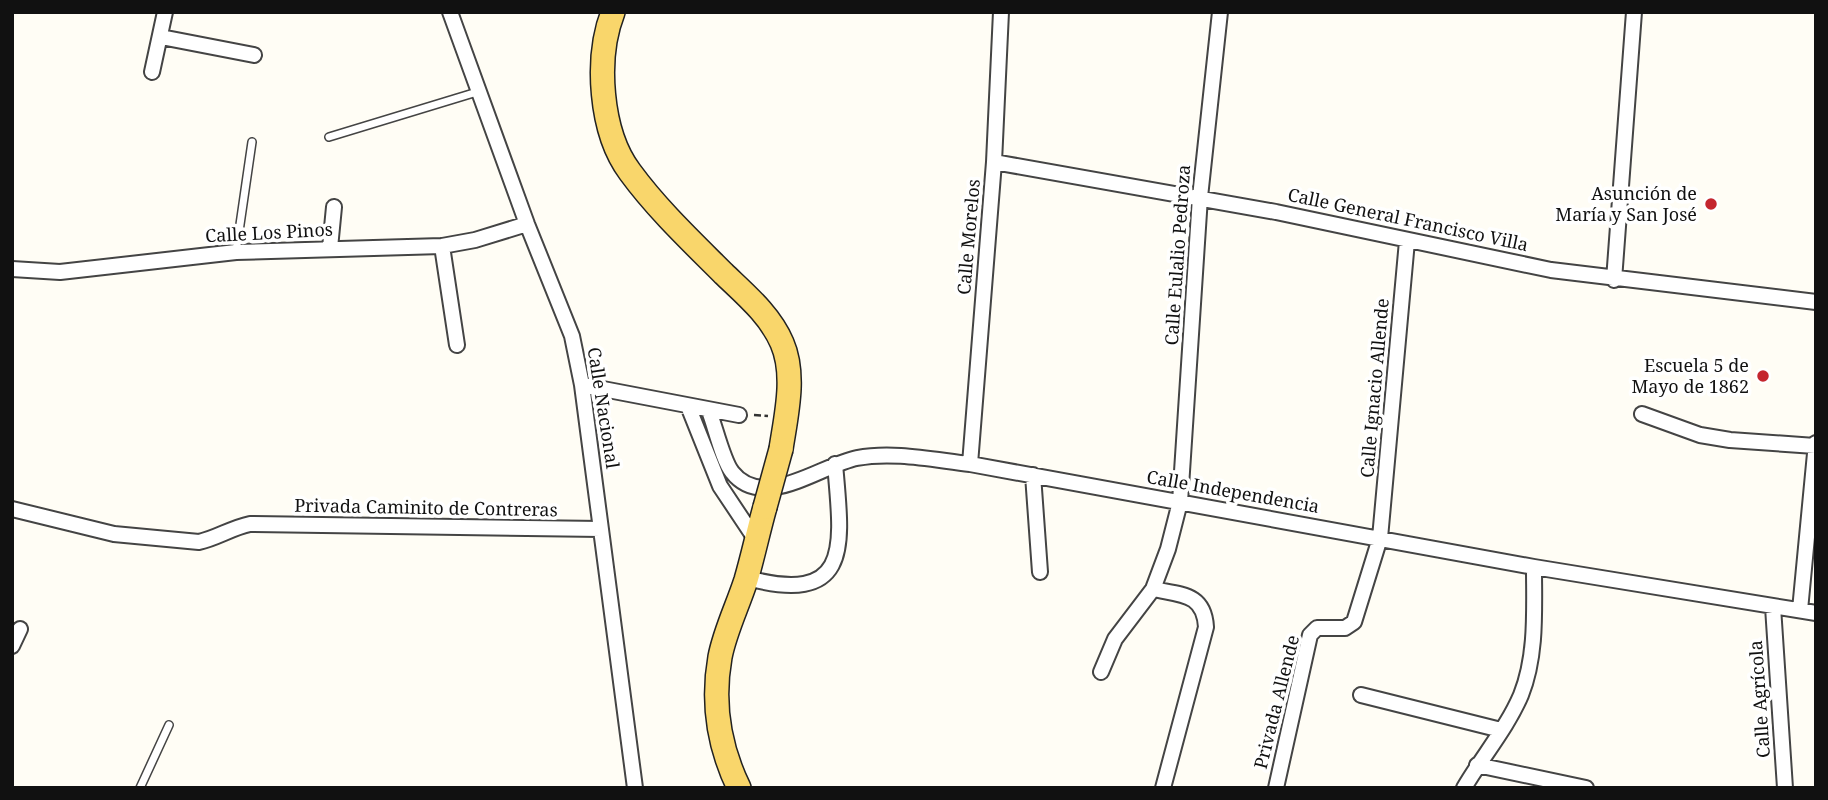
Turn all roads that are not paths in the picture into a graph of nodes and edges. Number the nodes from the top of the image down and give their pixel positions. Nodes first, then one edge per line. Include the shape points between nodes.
1 (165, 12) edge
2 (450, 12) edge
3 (613, 12) edge
4 (1000, 12) edge
5 (1220, 12) edge
6 (1634, 12) edge
7 (161, 37) junction
8 (254, 55) dead end
9 (152, 72) dead end
10 (477, 92) junction
11 (330, 137) dead end
12 (252, 142) dead end
13 (994, 162) junction
14 (1200, 197) junction
15 (334, 207) dead end
16 (527, 224) junction
17 (1407, 241) junction
18 (442, 246) junction
19 (330, 248) junction
20 (236, 252) junction
21 (12, 269) edge
22 (1614, 280) junction
23 (1816, 302) edge
24 (457, 345) dead end
25 (582, 385) junction
26 (688, 407) junction
27 (709, 411) junction
28 (1642, 414) dead end
29 (739, 415) dead end
30 (1816, 444) edge
31 (835, 464) junction
32 (970, 464) junction
33 (1033, 475) junction
34 (1180, 502) junction
35 (12, 509) edge
36 (601, 529) junction
37 (1380, 538) junction
38 (756, 540) junction
39 (1534, 567) junction
40 (1040, 572) dead end
41 (747, 578) junction
42 (1153, 589) junction
43 (1773, 607) junction
44 (1800, 610) junction
45 (1816, 613) edge
46 (20, 629) dead end
47 (12, 646) edge
48 (1101, 672) dead end
49 (1362, 695) dead end
50 (169, 725) dead end
51 (1501, 730) junction
52 (1477, 765) junction
53 (140, 788) edge
54 (635, 788) edge
55 (739, 788) edge
56 (1163, 788) edge
57 (1276, 788) edge
58 (1465, 788) edge
59 (1586, 788) edge
60 (1785, 788) edge

1 - 7 street
2 - 10 street, Calle Nacional
3 - 38 main road, bridge via 603,73 604,105 628,170 761,310 783,345 789,377 781,449
4 - 13 street, Calle Morelos
5 - 14 street, Calle Eulalio Pedroza
6 - 22 street
7 - 8 street
7 - 9 street
10 - 11 lane
10 - 16 street, Calle Nacional
12 - 20 lane
13 - 14 street, Calle General Francisco Villa
13 - 32 street, Calle Morelos
14 - 17 street, Calle General Francisco Villa
14 - 34 street, Calle Eulalio Pedroza
15 - 19 street
16 - 18 street, Calle Los Pinos
16 - 25 street, Calle Nacional via 572,336
17 - 22 street, Calle General Francisco Villa
17 - 37 street, Calle Ignacio Allende
18 - 19 street, Calle Los Pinos
18 - 24 street
19 - 20 street, Calle Los Pinos
20 - 21 street, Calle Los Pinos via 60,272
22 - 23 street, Calle General Francisco Villa
25 - 26 street
25 - 36 street, Calle Nacional
26 - 27 street
26 - 38 street via 720,486
27 - 29 street
27 - 31 street, Calle Independencia via 730,470 743,482 778,488
28 - 30 street via 1700,435
30 - 44 street
31 - 32 street, Calle Independencia via 896,457
31 - 41 street via 840,517 835,563 824,577 804,585
32 - 33 street, Calle Independencia
33 - 34 street, Calle Independencia
33 - 40 street
34 - 37 street, Calle Independencia
34 - 42 street, Calle Eulalio Pedroza
35 - 36 street, Privada Caminito de Contreras via 114,534 199,542 250,524
36 - 54 street, Calle Nacional
37 - 39 street, Calle Independencia
37 - 57 street, Privada Allende via 1354,622 1345,628 1317,628 1310,635
38 - 41 main road
39 - 43 street, Calle Independencia
39 - 51 street via 1534,633 1528,670 1522,694
41 - 55 main road via 720,655 717,692 726,761
42 - 48 street, Calle Eulalio Pedroza via 1115,639
42 - 56 street via 1195,600 1203,606 1206,626
43 - 44 street, Calle Independencia
43 - 60 street, Calle Agrícola
44 - 45 street, Calle Independencia
46 - 47 street
49 - 51 street
50 - 53 lane
51 - 52 street
52 - 58 street
52 - 59 street

